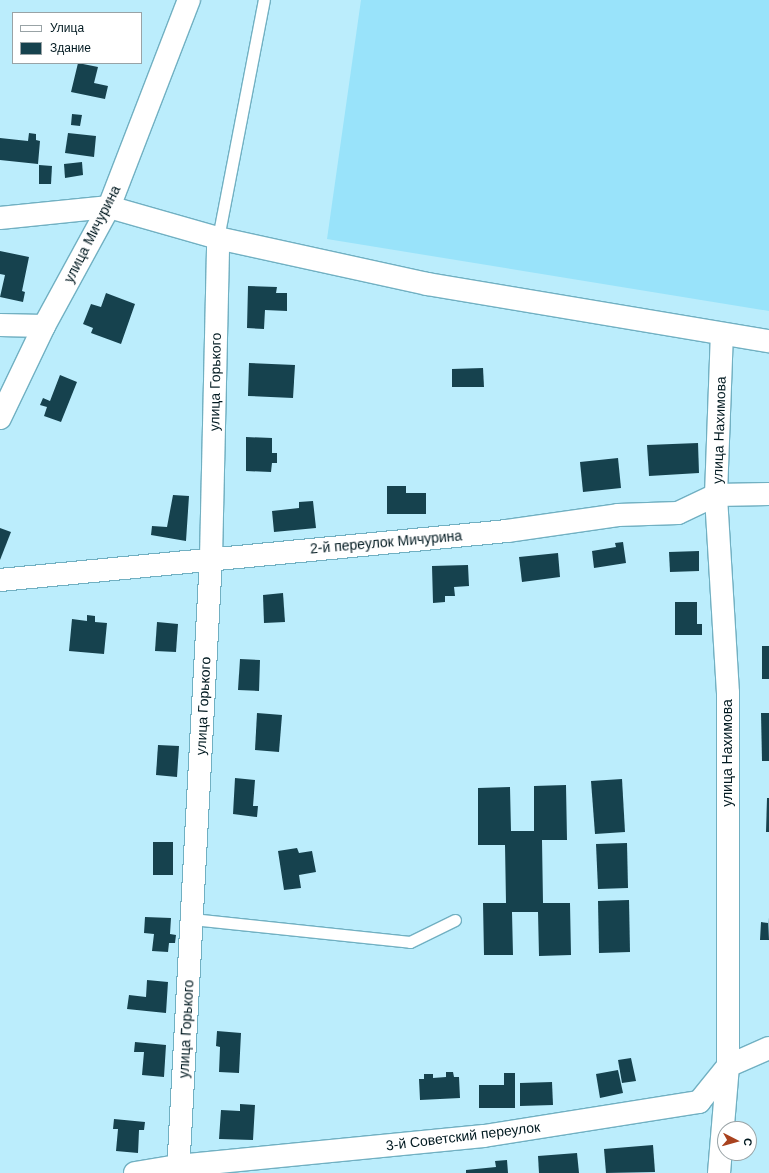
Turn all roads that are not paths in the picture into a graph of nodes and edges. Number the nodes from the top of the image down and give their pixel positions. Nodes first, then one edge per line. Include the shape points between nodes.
1 (189, 0) edge
2 (264, 0) edge
3 (109, 207) junction
4 (0, 218) edge
5 (218, 238) junction
6 (0, 325) edge
7 (44, 326) junction
8 (722, 334) junction
9 (769, 341) edge
10 (0, 418) edge
11 (769, 494) edge
12 (716, 495) junction
13 (211, 558) junction
14 (0, 580) edge
15 (192, 919) junction
16 (455, 920) dead end
17 (769, 1048) edge
18 (728, 1066) junction
19 (178, 1169) edge
20 (135, 1173) edge
21 (719, 1173) edge

1 - 3 street, улица Мичурина
2 - 5 lane
3 - 4 street
3 - 5 street
3 - 7 street, улица Мичурина
5 - 8 street via 427,284
5 - 13 street, улица Горького
6 - 7 street
7 - 10 street, улица Мичурина
8 - 9 street
8 - 12 street, улица Нахимова
11 - 12 street, 2-й переулок Мичурина
12 - 13 street, 2-й переулок Мичурина via 678,513 618,515 507,531
12 - 18 street, улица Нахимова via 728,693
13 - 14 street, 2-й переулок Мичурина
13 - 15 street, улица Горького
15 - 16 lane via 410,942
15 - 19 street, улица Горького
17 - 18 street, 3-й Советский переулок
18 - 19 street, 3-й Советский переулок via 699,1102 484,1136
18 - 21 street, улица Нахимова
19 - 20 street, 3-й Советский переулок

